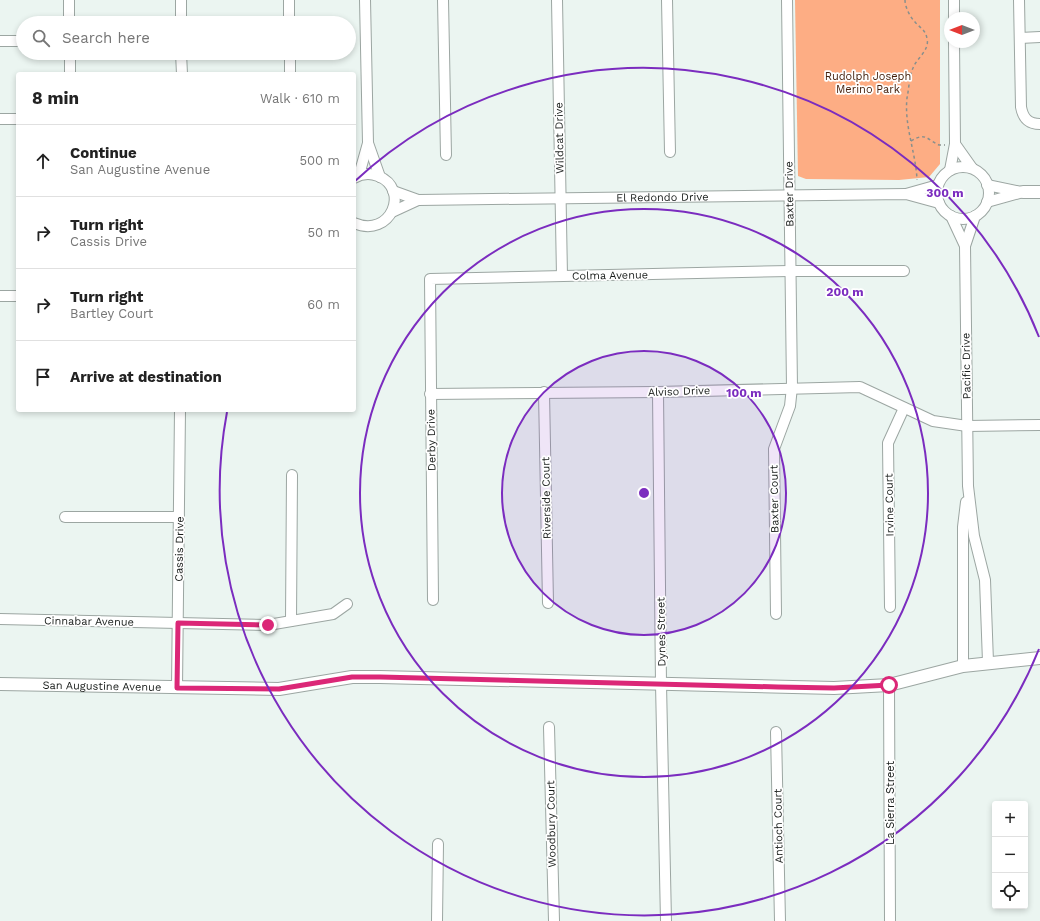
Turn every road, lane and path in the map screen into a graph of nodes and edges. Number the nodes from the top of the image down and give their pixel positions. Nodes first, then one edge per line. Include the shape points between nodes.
1 (69, 0) edge
2 (181, 0) edge
3 (289, 0) edge
4 (365, 0) edge
5 (443, 0) edge
6 (557, 0) edge
7 (667, 0) edge
8 (787, 0) edge
9 (905, 0) edge
10 (954, 0) edge
11 (1019, 0) edge
12 (954, 12) edge
13 (70, 16) edge
14 (181, 16) edge
15 (289, 16) edge
16 (1040, 37) edge
17 (1020, 38) junction
18 (16, 40) edge
19 (0, 41) edge
20 (954, 48) edge
21 (70, 60) edge
22 (181, 60) edge
23 (290, 60) edge
24 (70, 72) edge
25 (182, 72) edge
26 (290, 72) edge
27 (0, 119) edge
28 (16, 119) edge
29 (1040, 124) edge
30 (911, 141) junction
31 (368, 143) junction
32 (955, 144) junction
33 (670, 152) dead end
34 (446, 155) dead end
35 (972, 168) junction
36 (950, 170) junction
37 (356, 177) edge
38 (380, 177) junction
39 (938, 184) junction
40 (987, 185) junction
41 (917, 190) junction
42 (393, 191) junction
43 (1023, 192) junction
44 (1040, 192) edge
45 (789, 194) junction
46 (906, 194) junction
47 (560, 198) junction
48 (418, 200) junction
49 (987, 202) junction
50 (939, 204) junction
51 (392, 212) junction
52 (951, 216) junction
53 (975, 216) junction
54 (356, 224) edge
55 (965, 246) junction
56 (790, 272) junction
57 (904, 272) dead end
58 (562, 276) junction
59 (430, 279) joint
60 (0, 296) edge
61 (16, 296) edge
62 (792, 387) junction
63 (544, 392) junction
64 (658, 392) junction
65 (430, 394) junction
66 (904, 408) junction
67 (180, 412) edge
68 (1040, 425) edge
69 (967, 426) junction
70 (292, 475) dead end
71 (968, 486) junction
72 (65, 516) dead end
73 (179, 517) junction
74 (433, 600) dead end
75 (548, 603) dead end
76 (347, 604) dead end
77 (890, 607) dead end
78 (776, 614) dead end
79 (0, 619) edge
80 (291, 621) junction
81 (178, 623) junction
82 (1040, 658) edge
83 (988, 662) junction
84 (963, 666) junction
85 (0, 684) edge
86 (661, 684) junction
87 (889, 685) junction
88 (177, 688) junction
89 (549, 727) dead end
90 (776, 732) dead end
91 (438, 844) dead end
92 (437, 921) edge
93 (554, 921) edge
94 (666, 921) edge
95 (780, 921) edge
96 (890, 921) edge

1 - 13 street
2 - 14 street
3 - 15 street
4 - 31 street
5 - 34 street
6 - 47 street, Wildcat Drive
7 - 33 street
8 - 45 street, Baxter Drive
9 - 30 path via 905,5 915,22 924,29 928,40 925,50 913,68 907,99 906,113
10 - 12 street
11 - 17 street
16 - 17 street
17 - 29 street via 1021,107 1029,123
18 - 19 street
20 - 32 street
21 - 24 street
22 - 25 street
23 - 26 street
27 - 28 street
30 - 32 path via 918,136 929,138 939,145
30 - 41 path via 916,162
31 - 37 street
31 - 38 street
32 - 35 street
32 - 36 street
35 - 36 street
35 - 40 street
36 - 39 street
37 - 38 street via 373,174
38 - 42 street
39 - 41 street, El Redondo Drive
39 - 50 street
40 - 43 street
40 - 49 street
41 - 46 street, El Redondo Drive
42 - 48 street, El Redondo Drive
42 - 51 street
43 - 44 street
43 - 49 street
45 - 46 street, El Redondo Drive
45 - 47 street, El Redondo Drive
45 - 56 street, Baxter Drive
46 - 50 street, El Redondo Drive
47 - 48 street, El Redondo Drive
47 - 58 street, Wildcat Drive
48 - 51 street, El Redondo Drive
49 - 53 street
50 - 52 street
51 - 54 street, El Redondo Drive via 375,226
52 - 53 street
52 - 55 street, Pacific Drive
53 - 55 street, Pacific Drive
55 - 69 street, Pacific Drive
56 - 57 street, Colma Avenue
56 - 58 street, Colma Avenue
56 - 62 street, Baxter Drive
58 - 59 street, Colma Avenue
59 - 65 street, Derby Drive
60 - 61 street
62 - 64 street, Alviso Drive
62 - 66 street, Alviso Drive via 860,387
62 - 78 street, Baxter Court via 790,406 774,449
63 - 64 street, Alviso Drive
63 - 65 street, Alviso Drive
63 - 75 street, Riverside Court
64 - 86 street, Dynes Street
65 - 74 street, Derby Drive
66 - 69 street, Alviso Drive via 933,421
66 - 77 street, Irvine Court via 888,443
67 - 73 street, Cassis Drive
68 - 69 street, Alviso Drive
69 - 71 street, Pacific Drive
70 - 80 street
71 - 83 street, Pacific Drive via 974,536 985,580
71 - 84 street, Pacific Drive via 963,527
72 - 73 street
73 - 81 street, Cassis Drive
76 - 80 street, Cinnabar Avenue via 333,614
79 - 81 street, Cinnabar Avenue
80 - 81 street, Cinnabar Avenue via 268,625
81 - 88 street, Cassis Drive
82 - 83 street, San Augustine Avenue
83 - 84 street, San Augustine Avenue
84 - 87 street, San Augustine Avenue
85 - 88 street, San Augustine Avenue
86 - 87 street, San Augustine Avenue via 834,688
86 - 88 street, San Augustine Avenue via 352,677 279,689
86 - 94 street, Dynes Street
87 - 96 street, La Sierra Street
89 - 93 street, Woodbury Court
90 - 95 street, Antioch Court
91 - 92 street

